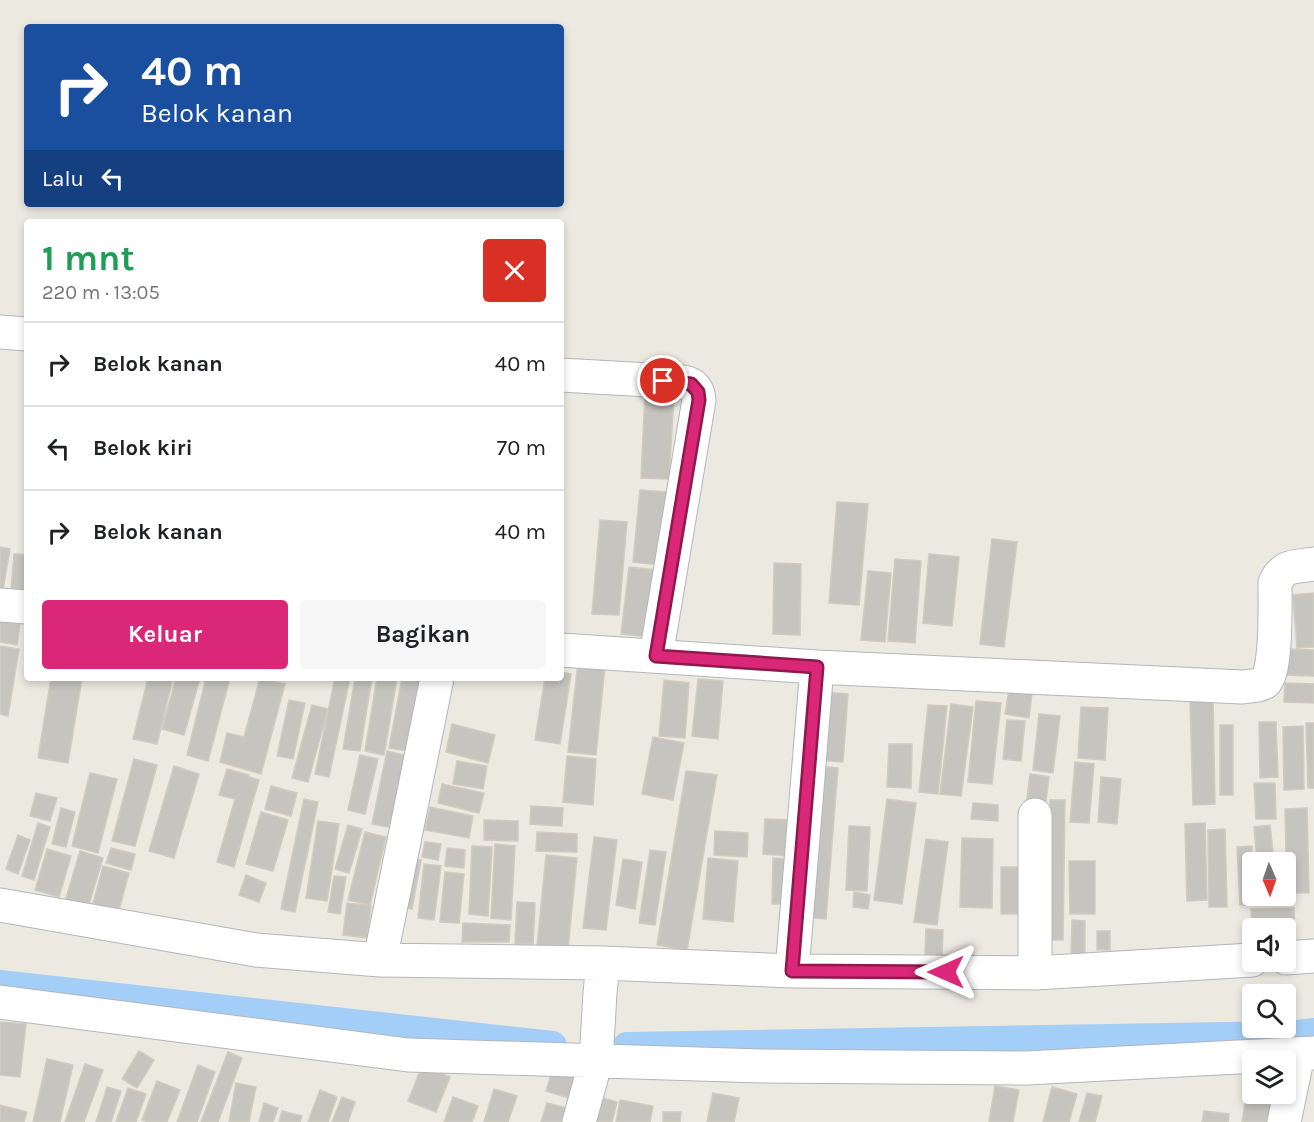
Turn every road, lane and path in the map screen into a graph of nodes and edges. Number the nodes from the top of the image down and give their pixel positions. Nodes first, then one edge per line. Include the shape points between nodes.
1 (0, 332) edge
2 (24, 334) edge
3 (564, 375) edge
4 (1314, 564) edge
5 (0, 605) edge
6 (24, 607) edge
7 (564, 650) edge
8 (656, 656) junction
9 (817, 667) junction
10 (436, 681) edge
11 (1035, 816) dead end
12 (0, 905) edge
13 (1314, 956) edge
14 (1296, 957) edge
15 (380, 960) junction
16 (1242, 961) edge
17 (792, 971) junction
18 (1035, 973) junction
19 (602, 978) junction
20 (0, 1002) edge
21 (1306, 1054) edge
22 (597, 1056) junction
23 (579, 1122) edge
24 (1284, 1122) edge

1 - 2 street
3 - 8 street via 683,382 698,392
4 - 9 street via 1288,568 1279,574 1275,583 1273,662 1268,677 1260,684 1242,687
5 - 6 street
7 - 8 street
8 - 9 street
9 - 17 street
10 - 15 street
11 - 18 street
12 - 15 street via 256,950
13 - 14 street
15 - 19 street
16 - 18 street
17 - 18 street
17 - 19 street
19 - 22 street
20 - 22 street via 408,1055
21 - 22 street via 1027,1068 761,1066
21 - 24 street
22 - 23 street

